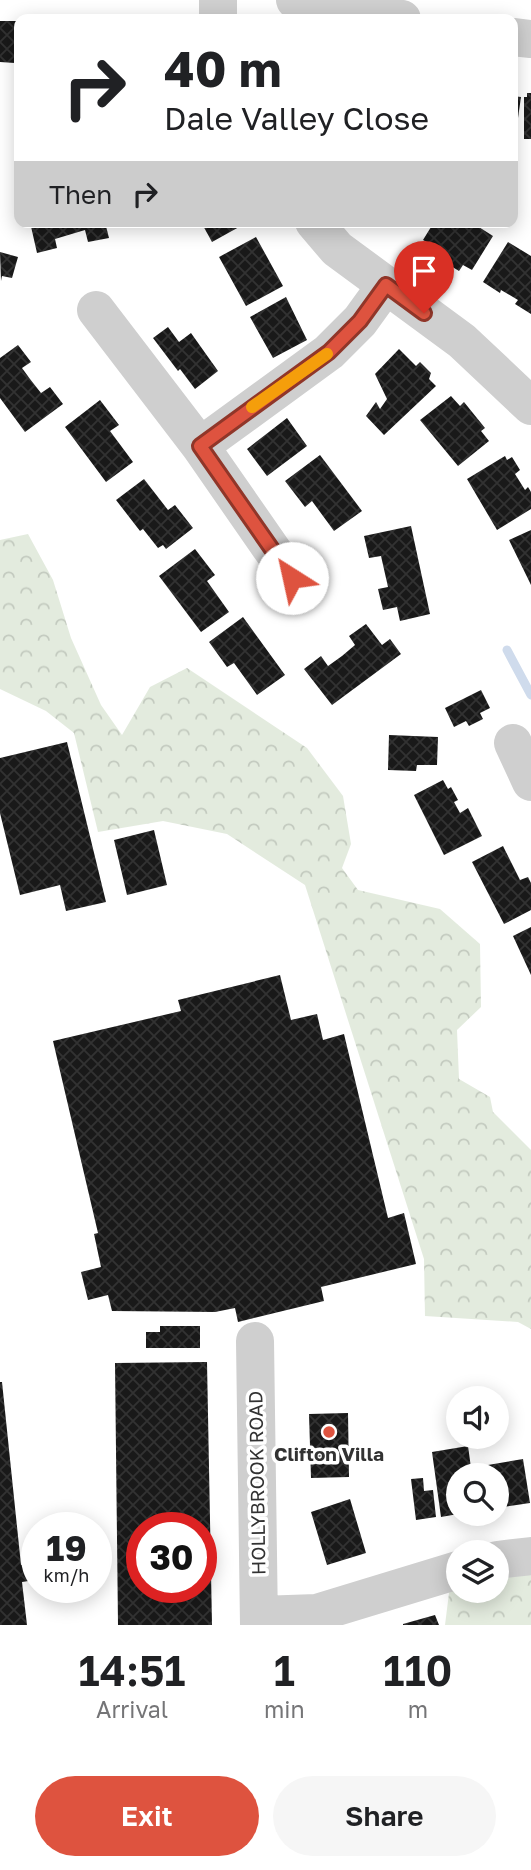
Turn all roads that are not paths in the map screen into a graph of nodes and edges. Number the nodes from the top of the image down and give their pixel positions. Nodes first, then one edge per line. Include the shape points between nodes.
1 (305, 1) edge
2 (375, 14) edge
3 (319, 228) edge
4 (386, 285) junction
5 (96, 310) dead end
6 (531, 406) edge
7 (200, 446) junction
8 (292, 578) dead end
9 (513, 743) dead end
10 (521, 784) edge
11 (255, 1341) dead end
12 (531, 1556) edge
13 (509, 1559) edge
14 (446, 1574) edge
15 (259, 1620) edge

1 - 2 street
3 - 4 street via 337,250
4 - 6 street via 462,341
4 - 7 street via 360,321 329,352
5 - 7 street
7 - 8 street
9 - 10 street
11 - 15 street, HOLLYBROOK ROAD
12 - 13 street
14 - 15 street via 317,1613

